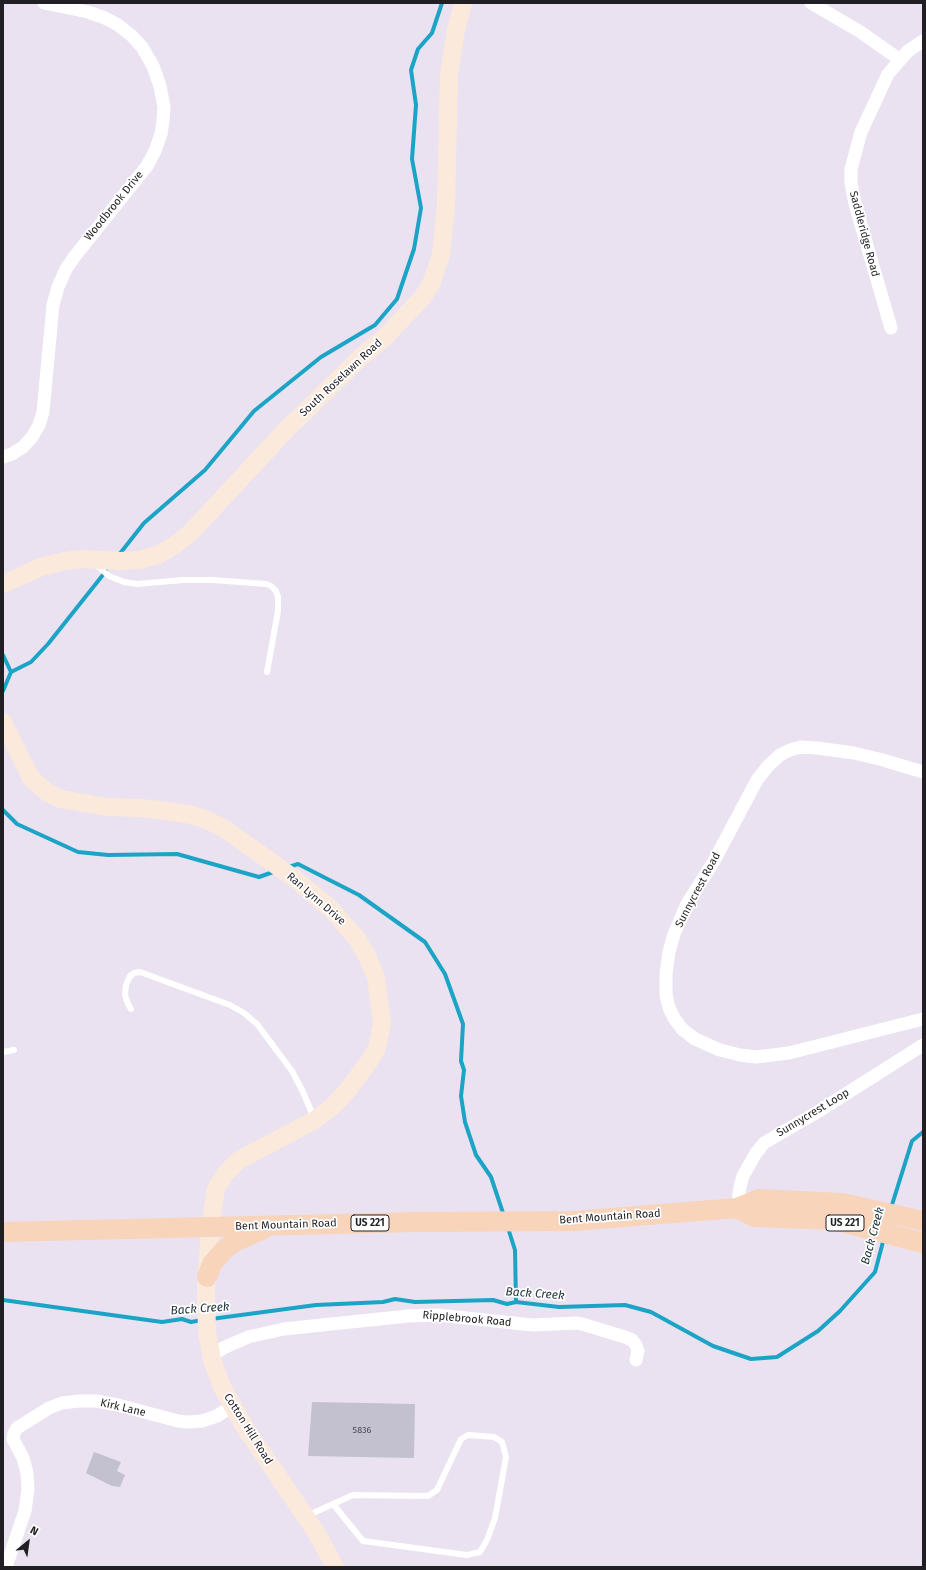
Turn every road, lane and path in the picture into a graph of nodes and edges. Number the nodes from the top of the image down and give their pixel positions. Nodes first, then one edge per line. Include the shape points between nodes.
1 (44, 3) edge
2 (463, 3) edge
3 (811, 3) edge
4 (923, 41) edge
5 (899, 60) junction
6 (891, 328) dead end
7 (3, 457) edge
8 (91, 559) junction
9 (3, 584) edge
10 (267, 672) dead end
11 (3, 722) edge
12 (923, 772) edge
13 (131, 1009) dead end
14 (923, 1019) edge
15 (923, 1045) edge
16 (14, 1050) dead end
17 (3, 1052) edge
18 (315, 1120) junction
19 (737, 1208) junction
20 (766, 1208) junction
21 (923, 1221) edge
22 (273, 1225) junction
23 (210, 1227) junction
24 (3, 1232) edge
25 (923, 1243) edge
26 (208, 1277) junction
27 (212, 1356) junction
28 (636, 1360) dead end
29 (232, 1406) junction
30 (333, 1504) junction
31 (305, 1517) junction
32 (6, 1567) edge
33 (335, 1567) edge

1 - 7 street, Woodbrook Drive via 105,18 132,36 153,66 164,107 163,121 155,151 147,166 66,269 53,305 43,412 39,425 23,447
2 - 8 street, South Roselawn Road via 449,75 446,205 441,255 438,268 425,294 385,337 287,429 186,537 158,554 139,560
3 - 5 street via 859,31
4 - 5 street, Saddleridge Road
5 - 6 street, Saddleridge Road via 888,74 861,132 853,159 851,183 865,242
8 - 9 street, South Roselawn Road via 65,561 41,567
8 - 10 lane via 99,569 110,576 137,584 212,580 271,586 278,597 278,611
11 - 18 street, Ran Lynn Drive via 31,778 48,793 80,804 167,811 208,820 225,829 295,879 346,924 364,950 376,977 382,1023 376,1048 370,1060 348,1090
12 - 14 street, Sunnycrest Road via 854,753 817,748 801,747 780,755 757,780 714,861 687,904 669,952 666,995 674,1018 682,1029 695,1039 720,1050 756,1057 789,1053
13 - 18 lane via 125,995 126,985 134,972 140,972 230,1005 244,1013 257,1024 292,1071
15 - 19 street, Sunnycrest Loop via 764,1143 744,1176
16 - 17 lane
18 - 23 street, Ran Lynn Drive via 239,1160 226,1173 216,1189
19 - 20 main road, US 221 via 754,1217
19 - 22 main road, Bent Mountain Road / US 221 via 573,1221
20 - 21 main road, US 221 via 842,1203
20 - 25 main road, US 221 via 834,1220
22 - 23 main road, Bent Mountain Road / US 221
22 - 26 main road via 234,1242 212,1264
23 - 24 main road, Bent Mountain Road / US 221
23 - 26 street, Cotton Hill Road
26 - 27 street, Cotton Hill Road via 207,1332
27 - 28 street, Ripplebrook Road via 248,1337 284,1329 438,1315 533,1326 582,1324 632,1340 638,1351
27 - 29 street, Cotton Hill Road via 222,1387
29 - 31 street, Cotton Hill Road
29 - 32 street, Kirk Lane via 202,1421 187,1422 118,1405 79,1401 49,1408 17,1428 14,1439 23,1458 28,1489
30 - 30 lane via 363,1541 467,1555 480,1552 495,1518 506,1457 502,1442 494,1437 468,1435 461,1439 437,1490 428,1496 353,1495
30 - 31 lane
31 - 33 street, Cotton Hill Road

